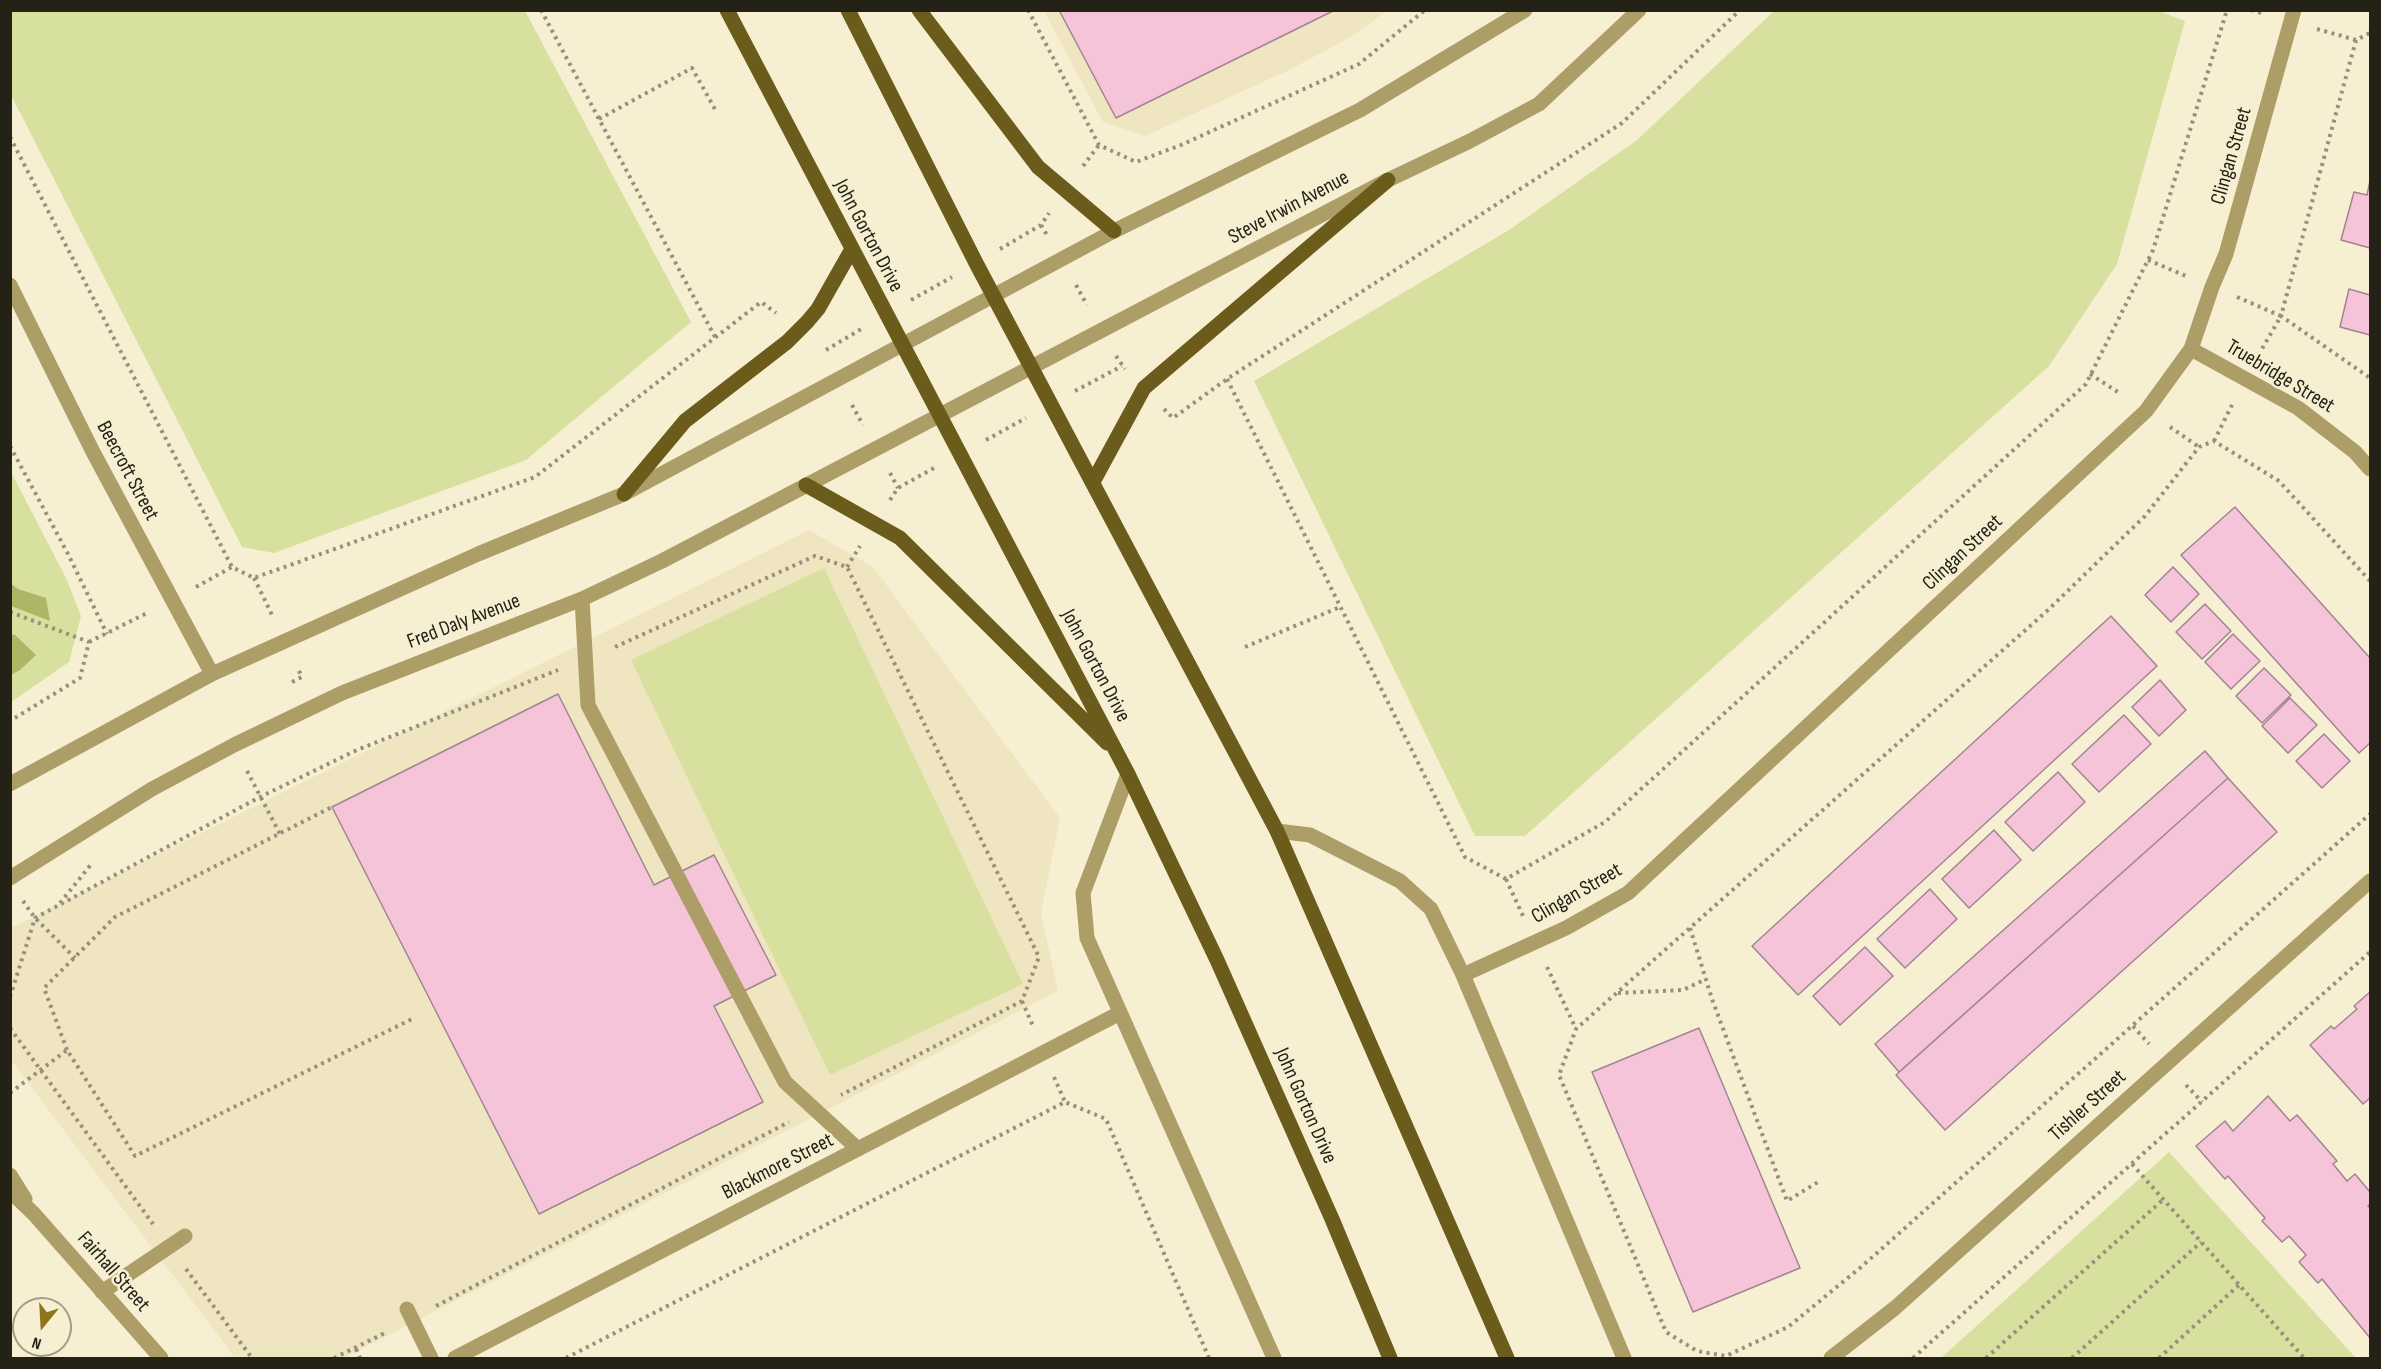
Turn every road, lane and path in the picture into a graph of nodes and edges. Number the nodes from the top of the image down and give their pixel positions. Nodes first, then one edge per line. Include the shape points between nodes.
1 (541, 10) edge
2 (727, 10) edge
3 (848, 10) edge
4 (919, 10) edge
5 (1028, 10) edge
6 (1425, 10) edge
7 (1526, 10) edge
8 (1638, 10) edge
9 (1740, 10) edge
10 (2227, 10) edge
11 (2294, 10) edge
12 (2356, 40) dead end
13 (716, 111) dead end
14 (599, 119) junction
15 (10, 137) edge
16 (1388, 180) junction
17 (1114, 231) junction
18 (852, 249) junction
19 (1061, 260) junction
20 (976, 263) junction
21 (10, 285) edge
22 (994, 297) junction
23 (761, 302) dead end
24 (886, 314) junction
25 (1101, 330) junction
26 (715, 337) junction
27 (903, 345) junction
28 (2191, 349) junction
29 (1031, 367) junction
30 (2090, 374) junction
31 (2370, 378) edge
32 (838, 379) junction
33 (1227, 379) junction
34 (1051, 404) junction
35 (2146, 411) junction
36 (939, 415) junction
37 (1173, 418) dead end
38 (11, 446) edge
39 (876, 448) junction
40 (960, 454) junction
41 (2370, 469) edge
42 (1093, 482) junction
43 (806, 485) junction
44 (624, 494) junction
45 (847, 567) dead end
46 (2370, 581) edge
47 (582, 598) junction
48 (1340, 607) junction
49 (10, 612) edge
50 (142, 616) dead end
51 (107, 634) junction
52 (89, 642) junction
53 (1245, 647) dead end
54 (586, 658) junction
55 (212, 674) junction
56 (10, 721) edge
57 (234, 746) junction
58 (1118, 754) junction
59 (1128, 774) junction
60 (10, 784) edge
61 (260, 797) junction
62 (332, 807) dead end
63 (2370, 814) edge
64 (1277, 831) junction
65 (280, 834) junction
66 (10, 878) edge
67 (2370, 881) edge
68 (35, 918) junction
69 (1690, 928) junction
70 (2370, 952) edge
71 (75, 958) junction
72 (1463, 975) junction
73 (1706, 979) junction
74 (1617, 993) junction
75 (10, 997) edge
76 (1120, 1013) junction
77 (412, 1019) dead end
78 (10, 1028) edge
79 (67, 1050) junction
80 (40, 1069) junction
81 (10, 1093) edge
82 (858, 1149) junction
83 (2132, 1164) junction
84 (10, 1175) edge
85 (1818, 1182) dead end
86 (10, 1191) edge
87 (2164, 1200) junction
88 (34, 1214) junction
89 (185, 1236) dead end
90 (2201, 1242) junction
91 (170, 1246) junction
92 (2239, 1286) junction
93 (102, 1292) junction
94 (407, 1309) dead end
95 (356, 1349) dead end
96 (1726, 1358) edge
97 (161, 1359) edge
98 (252, 1359) edge
99 (360, 1359) edge
100 (431, 1359) edge
101 (455, 1359) edge
102 (566, 1359) edge
103 (1209, 1359) edge
104 (1274, 1359) edge
105 (1390, 1359) edge
106 (1507, 1359) edge
107 (1624, 1359) edge
108 (1831, 1359) edge
109 (1912, 1359) edge
110 (1986, 1359) edge
111 (2072, 1359) edge
112 (2159, 1359) edge
113 (2304, 1359) edge

1 - 14 path
2 - 18 main road, John Gorton Drive
3 - 20 main road
4 - 17 main road via 1038,166
5 - 6 path via 1099,145 1137,162 1359,64
7 - 17 street via 1360,111
8 - 16 street, Steve Irwin Avenue via 1539,104
9 - 33 path via 1622,123
10 - 30 path via 2152,250
11 - 28 street, Clingan Street via 2226,254
12 - 31 path via 2281,316
13 - 14 path via 692,68
14 - 26 path
15 - 26 path via 232,567 254,578 535,477
16 - 25 street, Steve Irwin Avenue
16 - 42 main road via 1144,388
17 - 19 street
18 - 24 main road, John Gorton Drive
18 - 44 main road via 807,322 685,421
19 - 20 path via 1041,225
19 - 22 street
19 - 25 path
20 - 22 main road
20 - 24 path
21 - 55 street, Beecroft Street via 92,450
22 - 27 street
22 - 29 main road
23 - 26 path
24 - 27 main road, John Gorton Drive
24 - 32 path via 823,351
25 - 29 street, Steve Irwin Avenue
25 - 34 path via 1122,366
27 - 32 street
27 - 36 main road, John Gorton Drive
28 - 35 street, Clingan Street
28 - 41 street, Truebridge Street via 2298,408 2355,452
29 - 34 main road
29 - 36 street, Steve Irwin Avenue
30 - 35 path
30 - 48 path via 2086,384 1605,822 1506,879 1466,857
32 - 39 path
32 - 44 street
33 - 37 path
33 - 48 path
34 - 40 path
34 - 42 main road
35 - 72 street, Clingan Street via 1628,893 1566,928
36 - 39 street, Fred Daly Avenue
36 - 40 main road, John Gorton Drive
38 - 51 path
39 - 40 path via 898,488
39 - 43 street, Fred Daly Avenue
40 - 58 main road, John Gorton Drive
42 - 64 main road
43 - 47 street, Fred Daly Avenue
43 - 58 main road via 900,538
44 - 55 street via 478,554
45 - 54 path via 815,556
46 - 69 path via 2279,481 2214,441 2199,447 2145,516 2048,610
47 - 54 street
47 - 57 street, Fred Daly Avenue via 342,693
48 - 53 path
49 - 52 path
50 - 51 path
51 - 52 path
52 - 56 path via 80,678
54 - 61 path via 357,750
54 - 82 street via 588,705 785,1082
55 - 60 street
57 - 61 path
57 - 66 street, Fred Daly Avenue via 152,789
58 - 59 main road, John Gorton Drive
59 - 76 street via 1083,893 1087,938
59 - 105 main road, John Gorton Drive via 1217,960
61 - 65 path
61 - 68 path
62 - 65 path
63 - 96 path via 1840,1285 1788,1327
64 - 72 street via 1310,835 1400,881 1431,909
64 - 106 main road
65 - 71 path via 115,917
67 - 108 street, Tishler Street via 1904,1300
68 - 71 path
68 - 75 path
69 - 73 path
69 - 74 path
70 - 83 path
71 - 79 path via 44,988
72 - 107 street
73 - 74 path via 1683,990
73 - 85 path via 1787,1202
74 - 96 path via 1576,1029 1559,1075 1666,1332 1697,1351
76 - 82 street, Blackmore Street
76 - 104 street
77 - 79 path via 135,1156
78 - 80 path
79 - 80 path
80 - 81 path
80 - 91 path
82 - 101 street, Blackmore Street
83 - 87 path
83 - 109 path
84 - 88 street, Fairhall Street
86 - 88 street, Fairhall Street
87 - 90 path
87 - 110 path
88 - 93 street, Fairhall Street
89 - 91 street
90 - 92 path
90 - 111 path
91 - 93 street
91 - 98 path
92 - 112 path
92 - 113 path
93 - 97 street, Fairhall Street
94 - 100 street
95 - 99 path
102 - 103 path via 1065,1102 1106,1119

